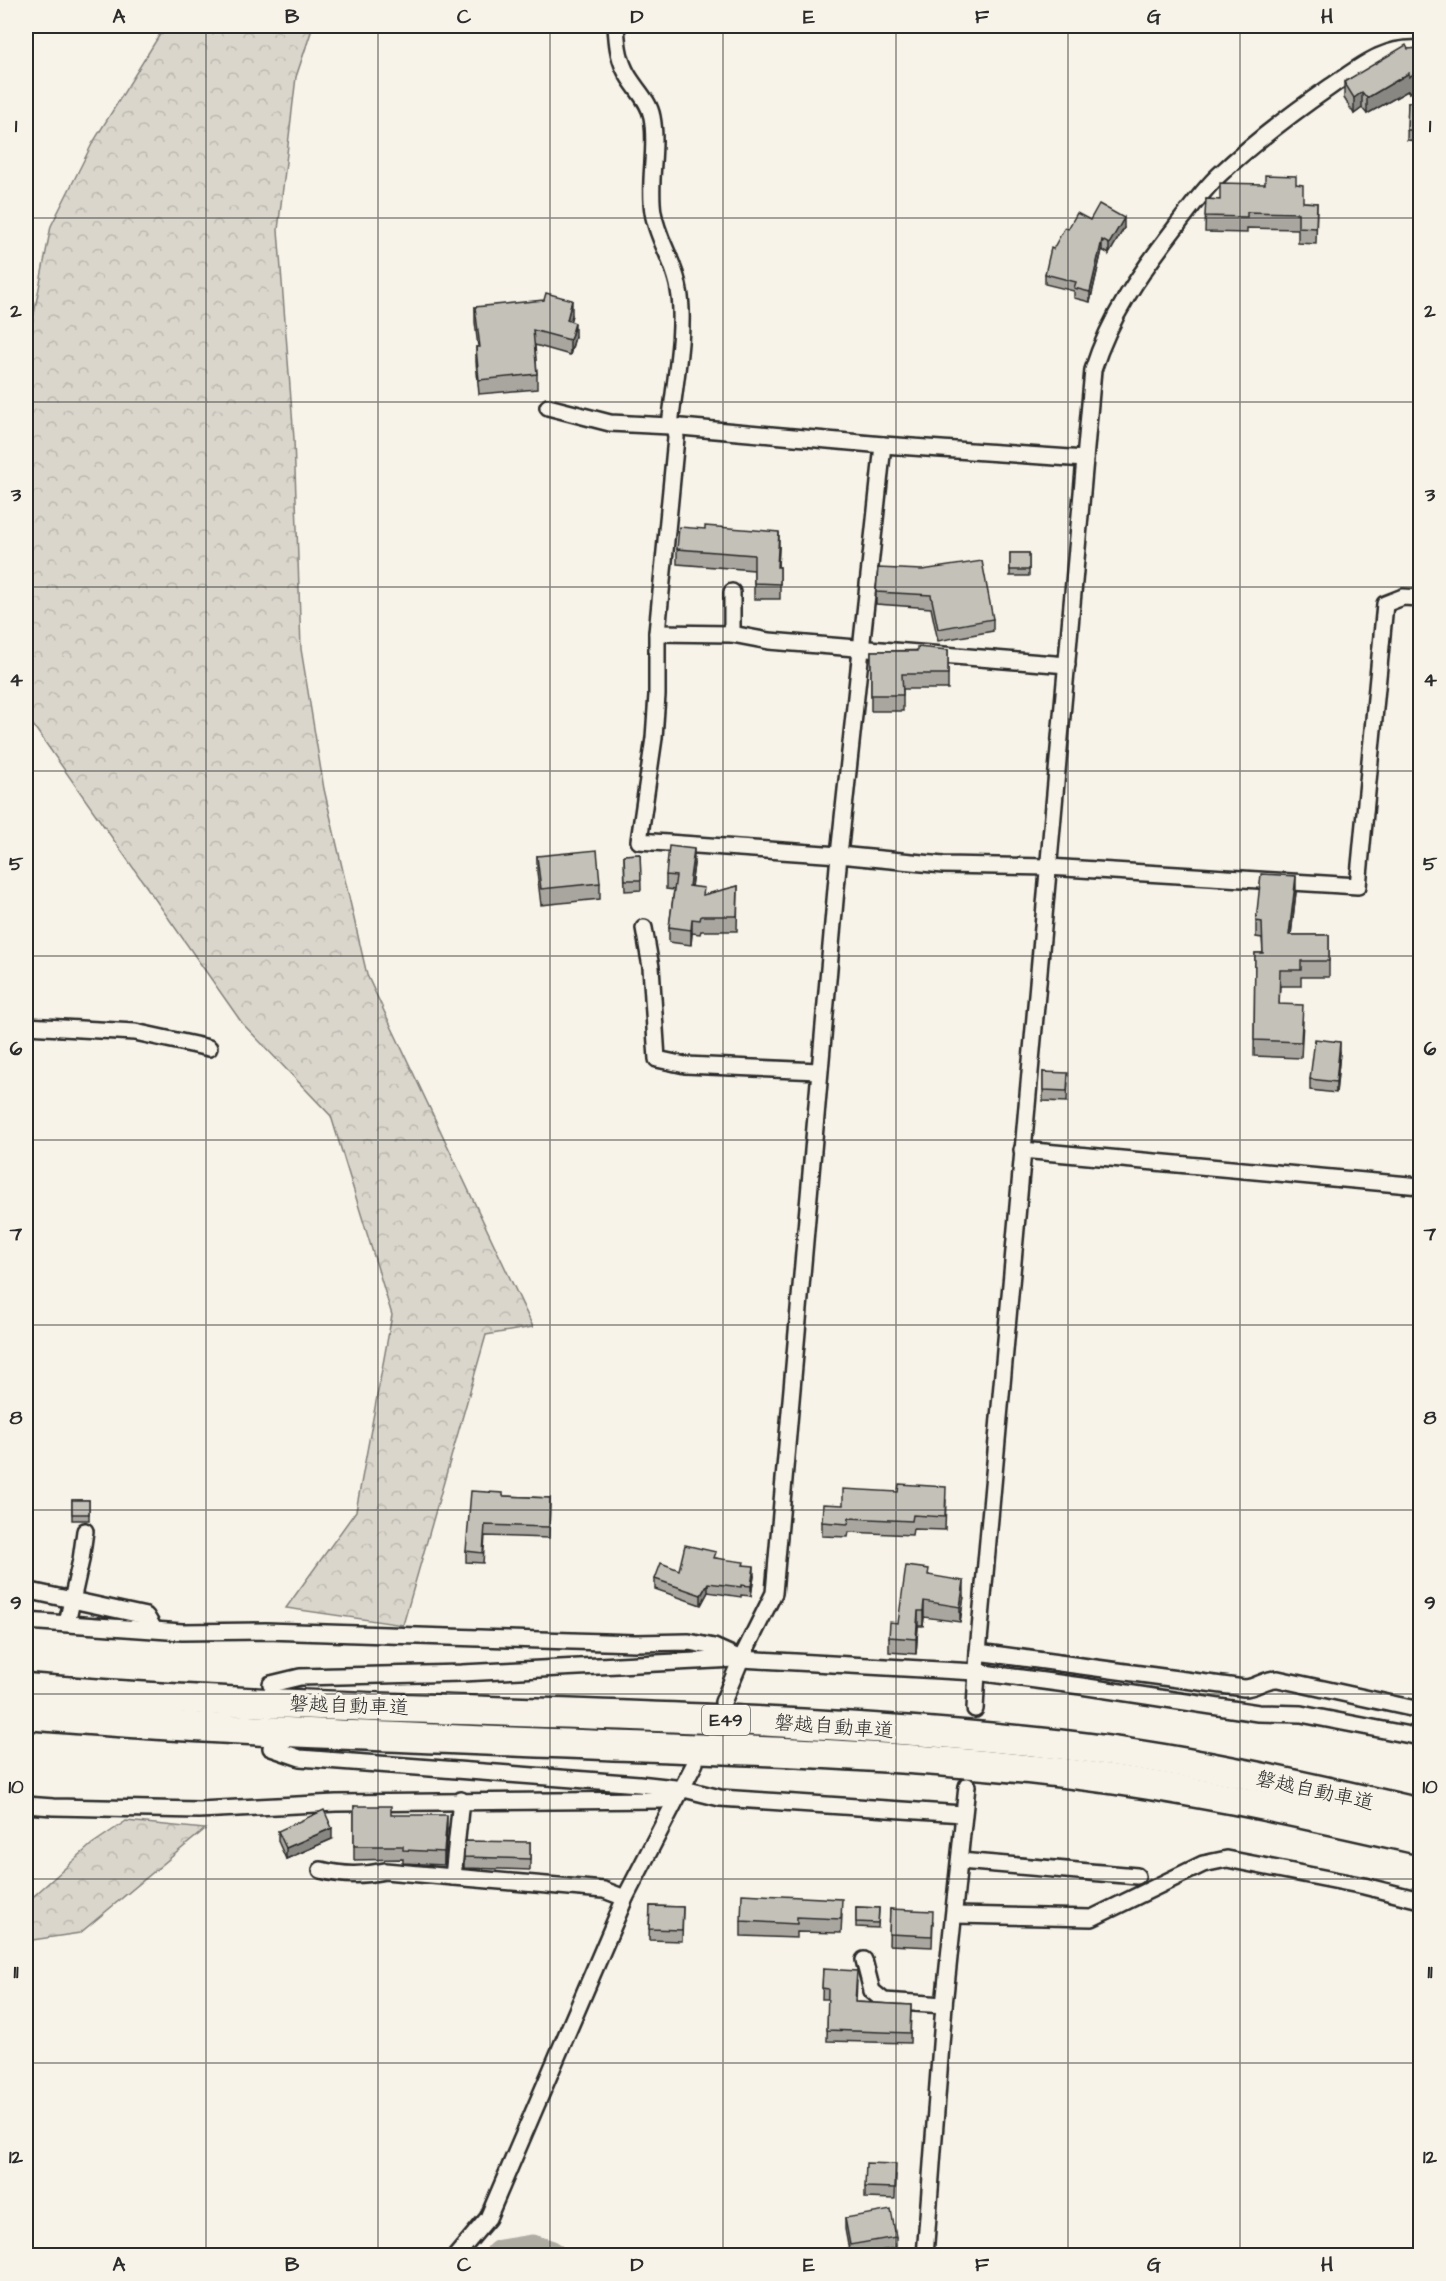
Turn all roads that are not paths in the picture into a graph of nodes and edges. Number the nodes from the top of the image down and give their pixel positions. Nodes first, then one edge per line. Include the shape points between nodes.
1 (616, 26) edge
2 (1420, 49) edge
3 (548, 407) dead end
4 (670, 426) junction
5 (883, 445) junction
6 (1085, 459) junction
7 (732, 592) dead end
8 (1420, 598) edge
9 (657, 633) junction
10 (732, 634) junction
11 (861, 648) junction
12 (1067, 665) junction
13 (839, 855) junction
14 (1048, 867) junction
15 (644, 928) dead end
16 (26, 1026) edge
17 (209, 1048) dead end
18 (819, 1071) junction
19 (1022, 1150) junction
20 (1420, 1186) edge
21 (85, 1531) dead end
22 (26, 1590) edge
23 (72, 1600) junction
24 (26, 1621) edge
25 (67, 1623) junction
26 (154, 1629) junction
27 (978, 1652) junction
28 (741, 1659) junction
29 (976, 1672) junction
30 (271, 1684) dead end
31 (26, 1688) edge
32 (723, 1702) dead end
33 (975, 1709) dead end
34 (1420, 1710) edge
35 (26, 1715) edge
36 (1420, 1737) edge
37 (271, 1748) dead end
38 (695, 1763) dead end
39 (967, 1786) dead end
40 (684, 1789) junction
41 (461, 1800) junction
42 (26, 1804) edge
43 (1420, 1813) edge
44 (963, 1814) junction
45 (1420, 1840) edge
46 (960, 1861) junction
47 (321, 1870) dead end
48 (1137, 1876) dead end
49 (453, 1877) junction
50 (625, 1898) junction
51 (1420, 1900) edge
52 (955, 1915) junction
53 (864, 1960) dead end
54 (944, 2005) junction
55 (456, 2256) edge
56 (925, 2256) edge

1 - 4 street via 618,53 652,115 653,212 679,289 682,313
2 - 6 street via 1384,53 1302,106 1218,176 1187,212 1151,259 1102,341 1094,370
3 - 4 street via 609,423
4 - 5 street
4 - 9 street via 675,429 676,438
5 - 6 street
5 - 11 street
6 - 12 street
7 - 10 street
8 - 14 street via 1403,597 1386,604 1358,886
9 - 10 street
9 - 13 street via 654,738 639,841
10 - 11 street
11 - 12 street
11 - 13 street
12 - 14 street
13 - 14 street via 943,866
13 - 18 street
14 - 19 street
15 - 18 street via 651,967 657,1059 685,1065
16 - 17 street via 135,1032
18 - 28 street via 774,1593
19 - 20 street
19 - 27 street
21 - 23 street
22 - 23 street
23 - 25 street
23 - 26 street via 146,1616
24 - 25 street
25 - 26 street
26 - 28 street via 689,1642 714,1647
27 - 29 street
27 - 34 street via 1244,1688 1269,1678 1278,1679
28 - 29 street
28 - 30 street via 300,1677
28 - 32 street
29 - 33 street
29 - 36 street via 1258,1713 1301,1714
31 - 43 highway, 磐越自動車道 / E49 via 224,1701 750,1720 978,1736 1181,1762 1313,1787
35 - 45 highway, 磐越自動車道 / E49 via 222,1730 735,1750 1050,1771 1308,1814
37 - 40 street via 300,1758
38 - 40 street
39 - 44 street
40 - 41 street via 660,1800
40 - 44 street via 720,1798
40 - 50 street
41 - 42 street via 199,1810
41 - 49 street
44 - 46 street
46 - 48 street
46 - 52 street
47 - 49 street via 340,1875 385,1871
49 - 50 street via 604,1890
50 - 55 street via 488,2218
51 - 52 street via 1227,1859 1203,1864 1092,1918
52 - 54 street
53 - 54 street via 872,1991 884,2001
54 - 56 street

